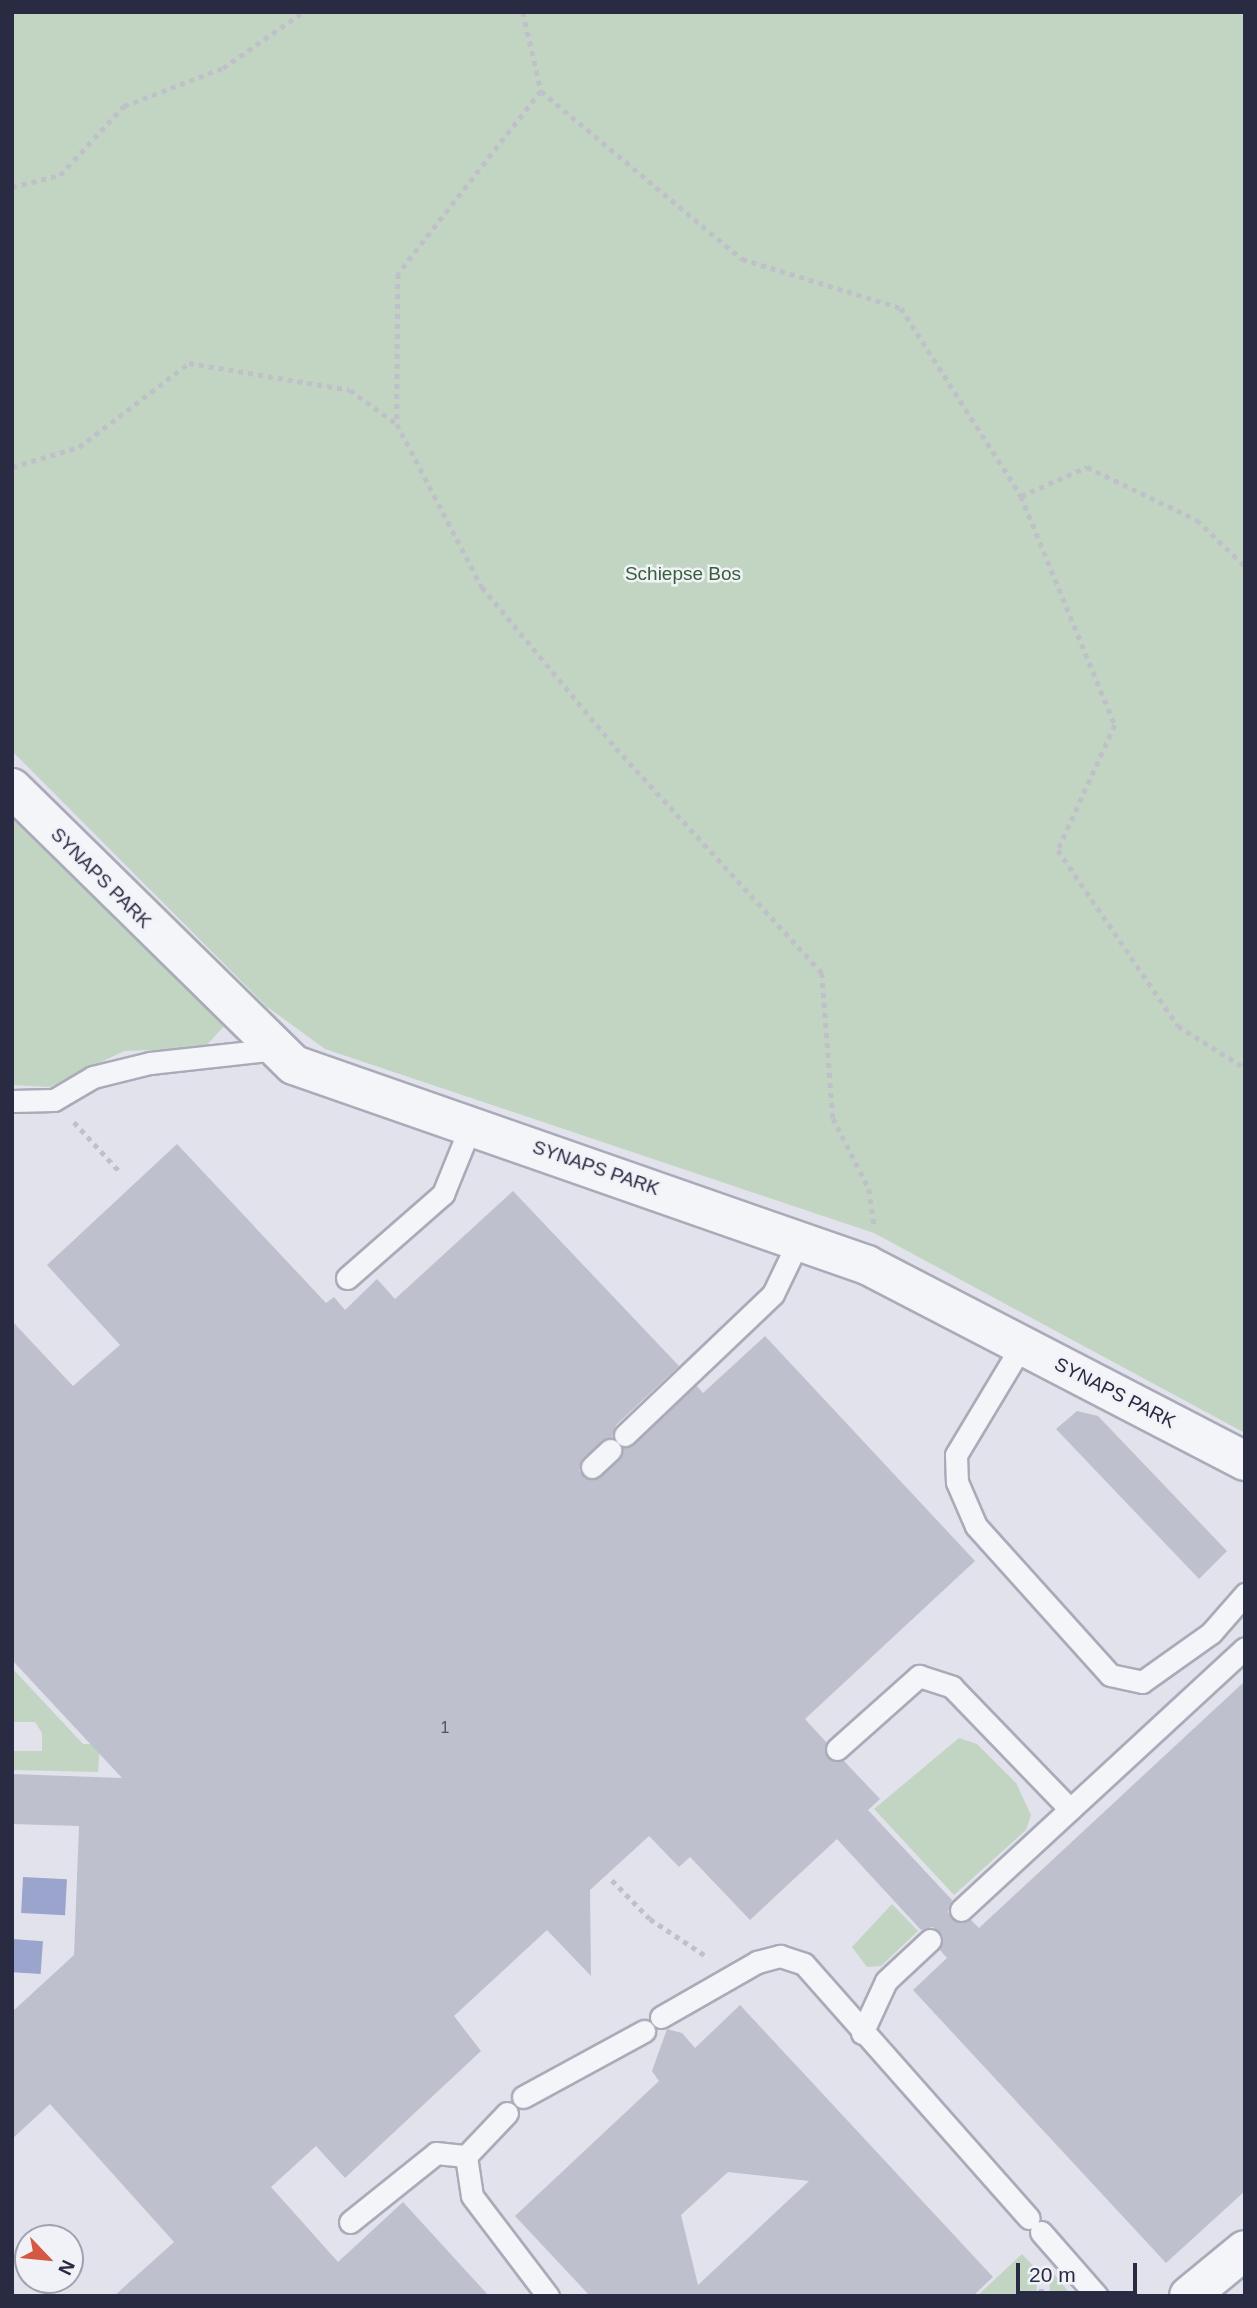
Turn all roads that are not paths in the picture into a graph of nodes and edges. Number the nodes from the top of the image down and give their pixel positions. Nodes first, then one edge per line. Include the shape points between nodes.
1 (12, 788) edge
2 (276, 1049) junction
3 (12, 1101) edge
4 (471, 1125) junction
5 (799, 1240) junction
6 (347, 1278) dead end
7 (1022, 1345) junction
8 (625, 1435) dead end
9 (610, 1450) dead end
10 (1245, 1461) edge
11 (592, 1467) dead end
12 (1245, 1594) edge
13 (1245, 1648) edge
14 (837, 1749) dead end
15 (1070, 1809) junction
16 (961, 1910) dead end
17 (928, 1930) road end
18 (661, 2017) dead end
19 (644, 2031) dead end
20 (863, 2033) junction
21 (523, 2097) dead end
22 (507, 2113) dead end
23 (466, 2156) junction
24 (350, 2221) dead end
25 (1245, 2250) edge
26 (548, 2296) edge
27 (1097, 2296) edge
28 (1189, 2296) edge

1 - 2 street, SYNAPS PARK
2 - 3 lane via 150,1063 93,1077 54,1100
2 - 4 street, SYNAPS PARK via 294,1065
4 - 5 street, SYNAPS PARK
4 - 6 lane via 443,1194
5 - 7 street, SYNAPS PARK via 867,1265
5 - 8 lane via 773,1294
7 - 10 street, SYNAPS PARK
7 - 12 lane via 956,1455 957,1482 985,1536 1110,1675 1131,1680 1142,1682 1212,1633
9 - 11 lane
13 - 15 lane
14 - 15 lane via 919,1676 952,1687
15 - 16 lane
17 - 20 lane via 886,1981
18 - 20 lane via 740,1971 780,1956 804,1964
19 - 21 lane
20 - 27 lane
22 - 23 lane
23 - 24 lane via 436,2153
23 - 26 lane via 472,2196
25 - 28 street

